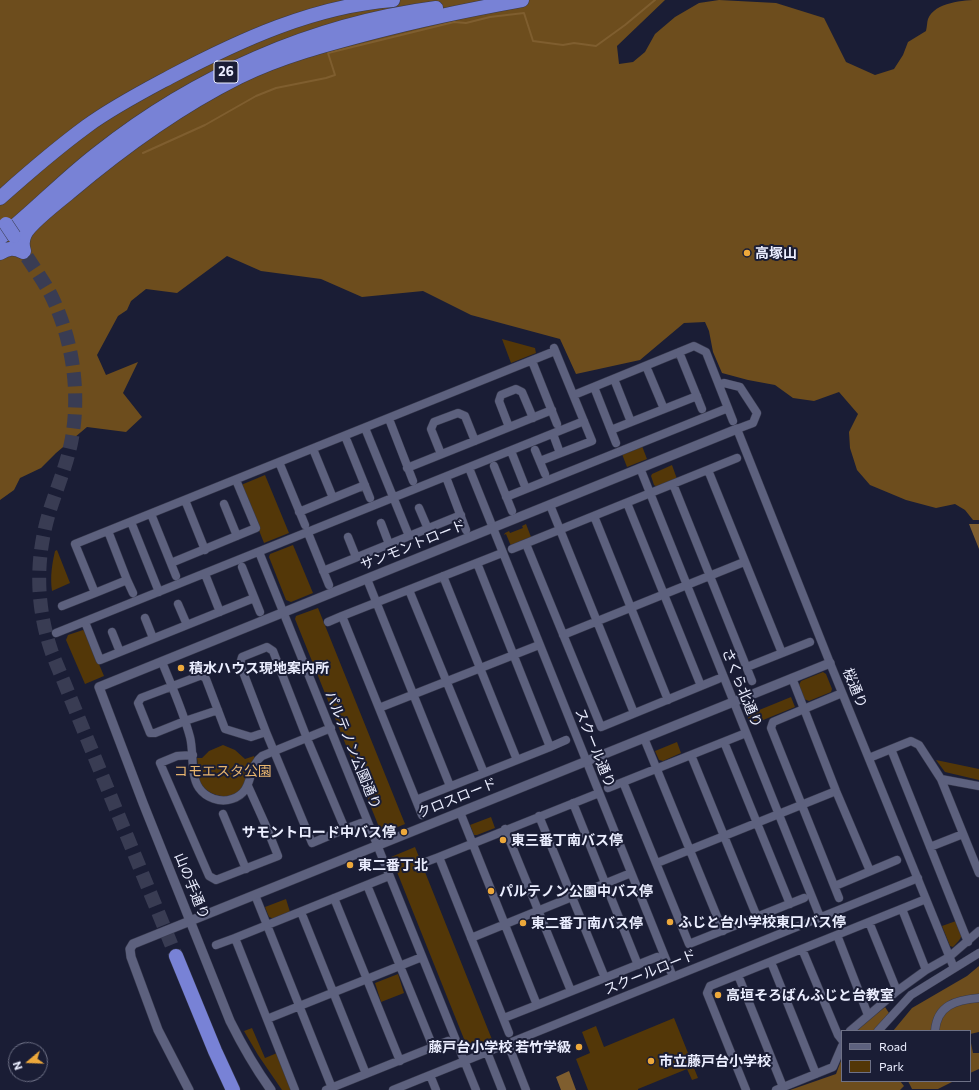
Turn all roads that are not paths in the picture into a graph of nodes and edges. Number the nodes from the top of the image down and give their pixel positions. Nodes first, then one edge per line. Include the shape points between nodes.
1 (393, 0) edge
2 (496, 0) edge
3 (522, 0) edge
4 (0, 198) edge
5 (5, 229) edge
6 (24, 252) junction
7 (0, 253) edge
8 (679, 352) junction
9 (532, 361) junction
10 (646, 366) junction
11 (614, 379) junction
12 (719, 385) junction
13 (594, 387) junction
14 (574, 396) junction
15 (697, 396) junction
16 (728, 408) junction
17 (664, 409) junction
18 (702, 409) dead end
19 (552, 410) junction
20 (533, 418) junction
21 (388, 419) junction
22 (584, 421) junction
23 (631, 422) junction
24 (557, 424) dead end
25 (735, 425) junction
26 (509, 427) junction
27 (365, 428) junction
28 (611, 430) junction
29 (553, 434) junction
30 (345, 436) junction
31 (475, 441) junction
32 (616, 443) dead end
33 (313, 449) junction
34 (535, 450) dead end
35 (511, 451) junction
36 (560, 453) junction
37 (441, 454) junction
38 (737, 458) dead end
39 (540, 461) junction
40 (279, 462) junction
41 (494, 466) dead end
42 (408, 468) junction
43 (469, 468) junction
44 (640, 468) junction
45 (708, 470) junction
46 (545, 474) dead end
47 (446, 477) junction
48 (236, 480) junction
49 (412, 481) dead end
50 (673, 484) junction
51 (365, 485) junction
52 (526, 489) junction
53 (650, 493) junction
54 (506, 497) junction
55 (332, 498) junction
56 (370, 498) dead end
57 (393, 498) junction
58 (185, 500) junction
59 (627, 502) junction
60 (224, 504) dead end
61 (550, 505) junction
62 (419, 508) dead end
63 (512, 511) dead end
64 (299, 512) junction
65 (151, 514) junction
66 (460, 515) junction
67 (594, 516) junction
68 (131, 522) junction
69 (381, 523) dead end
70 (428, 528) junction
71 (306, 529) junction
72 (493, 529) junction
73 (466, 530) dead end
74 (560, 530) junction
75 (108, 531) junction
76 (237, 536) junction
77 (409, 536) junction
78 (348, 537) dead end
79 (390, 544) junction
80 (526, 544) junction
81 (205, 550) junction
82 (512, 550) dead end
83 (259, 552) junction
84 (502, 553) junction
85 (356, 557) junction
86 (744, 562) junction
87 (171, 563) junction
88 (476, 563) junction
89 (242, 567) dead end
90 (323, 571) junction
91 (205, 574) junction
92 (176, 576) dead end
93 (443, 576) junction
94 (710, 576) junction
95 (366, 579) junction
96 (127, 580) junction
97 (329, 585) dead end
98 (687, 585) junction
99 (409, 590) junction
100 (159, 592) junction
101 (95, 593) junction
102 (133, 593) dead end
103 (664, 594) junction
104 (254, 598) junction
105 (376, 603) junction
106 (178, 604) dead end
107 (62, 606) dead end
108 (631, 608) junction
109 (220, 612) junction
110 (260, 612) dead end
111 (284, 613) junction
112 (342, 616) junction
113 (145, 618) dead end
114 (597, 621) junction
115 (85, 622) junction
116 (328, 622) dead end
117 (187, 625) junction
118 (112, 632) dead end
119 (56, 633) dead end
120 (564, 635) junction
121 (153, 638) junction
122 (810, 642) dead end
123 (539, 645) junction
124 (120, 652) junction
125 (782, 653) junction
126 (514, 655) junction
127 (162, 662) junction
128 (830, 663) junction
129 (747, 667) junction
130 (479, 669) junction
131 (792, 678) junction
132 (718, 680) dead end
133 (752, 681) dead end
134 (447, 682) junction
135 (171, 686) junction
136 (701, 686) junction
137 (100, 687) joint
138 (842, 693) junction
139 (412, 695) junction
140 (668, 700) junction
141 (734, 702) junction
142 (379, 708) junction
143 (804, 709) junction
144 (218, 710) junction
145 (634, 713) junction
146 (185, 720) junction
147 (331, 728) junction
148 (266, 732) junction
149 (746, 733) junction
150 (307, 738) junction
151 (644, 738) junction
152 (566, 740) dead end
153 (724, 742) junction
154 (550, 747) junction
155 (891, 749) junction
156 (273, 752) junction
157 (193, 755) junction
158 (691, 755) junction
159 (869, 758) junction
160 (517, 760) junction
161 (586, 762) junction
162 (657, 769) junction
163 (484, 773) junction
164 (941, 779) junction
165 (624, 782) junction
166 (248, 786) junction
167 (450, 786) junction
168 (979, 786) edge
169 (608, 788) dead end
170 (836, 791) junction
171 (599, 793) junction
172 (416, 800) junction
173 (573, 803) junction
174 (802, 804) junction
175 (460, 812) junction
176 (223, 814) dead end
177 (778, 814) junction
178 (422, 815) dead end
179 (539, 816) junction
180 (757, 822) junction
181 (361, 823) dead end
182 (345, 829) junction
183 (506, 829) junction
184 (963, 834) junction
185 (724, 836) junction
186 (473, 843) junction
187 (377, 845) junction
188 (930, 847) junction
189 (690, 849) junction
190 (439, 857) junction
191 (897, 860) dead end
192 (423, 863) dead end
193 (656, 863) junction
194 (246, 869) junction
195 (870, 871) junction
196 (631, 873) junction
197 (979, 873) edge
198 (389, 876) junction
199 (918, 878) junction
200 (605, 883) junction
201 (367, 885) junction
202 (835, 886) junction
203 (254, 895) junction
204 (572, 897) junction
205 (334, 898) junction
206 (804, 898) dead end
207 (840, 898) dead end
208 (926, 899) junction
209 (790, 904) junction
210 (902, 909) junction
211 (539, 910) junction
212 (300, 912) junction
213 (757, 917) junction
214 (820, 917) junction
215 (191, 921) junction
216 (869, 922) junction
217 (505, 924) junction
218 (267, 925) junction
219 (723, 931) junction
220 (979, 931) edge
221 (837, 935) junction
222 (234, 938) junction
223 (471, 938) junction
224 (968, 942) junction
225 (216, 945) dead end
226 (802, 949) junction
227 (979, 953) edge
228 (176, 956) tunnel mouth
229 (422, 957) junction
230 (657, 957) dead end
231 (949, 957) junction
232 (771, 962) junction
233 (638, 965) junction
234 (400, 966) junction
235 (954, 968) junction
236 (926, 970) junction
237 (738, 975) junction
238 (673, 977) junction
239 (605, 978) junction
240 (366, 980) junction
241 (571, 991) junction
242 (897, 991) junction
243 (333, 993) junction
244 (979, 998) edge
245 (537, 1005) junction
246 (300, 1006) junction
247 (868, 1014) junction
248 (504, 1018) junction
249 (267, 1019) junction
250 (851, 1030) edge
251 (879, 1030) edge
252 (935, 1030) edge
253 (509, 1033) dead end
254 (841, 1039) edge
255 (448, 1041) dead end
256 (508, 1044) junction
257 (433, 1047) junction
258 (841, 1048) edge
259 (487, 1052) junction
260 (400, 1061) junction
261 (464, 1061) junction
262 (366, 1074) junction
263 (816, 1074) junction
264 (430, 1075) junction
265 (411, 1087) edge
266 (329, 1089) edge
267 (779, 1089) edge
268 (189, 1090) edge
269 (233, 1090) edge
270 (271, 1090) edge
271 (295, 1090) edge
272 (393, 1090) edge
273 (436, 1090) edge
274 (476, 1090) edge
275 (502, 1090) edge
276 (526, 1090) edge
277 (746, 1090) edge

1 - 4 highway via 346,6 306,17 261,34 185,69 88,126
2 - 5 highway, 26 via 430,8 365,21 301,40 239,66 180,97 125,132
3 - 6 highway via 438,16 322,46 268,65 216,89 163,120 132,142 54,205 26,232 22,243
5 - 6 highway
6 - 7 highway via 10,248
8 - 10 street, 桜通り
8 - 12 street, 桜通り via 694,346 706,352
8 - 15 street
9 - 14 street via 554,349
9 - 19 street
9 - 21 street
10 - 11 street, 桜通り
10 - 17 street
11 - 13 street, 桜通り
11 - 23 street
12 - 16 street, 桜通り
12 - 25 street via 724,383 740,387 757,413 753,423
13 - 14 street, 桜通り
13 - 28 street
14 - 22 street
15 - 17 street
15 - 18 street
16 - 25 street, 桜通り
16 - 52 street
17 - 23 street
19 - 20 street
19 - 24 street
20 - 26 street
20 - 26 street via 522,392 516,389 501,395 498,401
21 - 27 street
21 - 42 street
22 - 29 street
22 - 36 street via 592,441
23 - 28 street
25 - 44 street, サンモントロード
25 - 128 street, 桜通り
26 - 31 street
27 - 30 street
27 - 57 street
28 - 32 street
29 - 35 street
29 - 36 street
30 - 33 street
30 - 51 street
31 - 37 street
31 - 37 street via 465,416 458,413 434,422 431,429
33 - 40 street
33 - 55 street
34 - 39 street
35 - 43 street
35 - 52 street
36 - 39 street
37 - 42 street
38 - 45 street
39 - 46 street
40 - 48 street
40 - 64 street
41 - 54 street
42 - 49 street
43 - 47 street
43 - 72 street, スクール通り
44 - 53 street, さくら北通り
44 - 61 street, サンモントロード
45 - 50 street
45 - 86 street
47 - 57 street
47 - 66 street
48 - 58 street
48 - 76 street via 256,528
50 - 53 street
50 - 94 street
51 - 55 street
51 - 56 street
52 - 54 street
53 - 59 street
53 - 98 street, さくら北通り
54 - 63 street
55 - 64 street
57 - 71 street
57 - 77 street
58 - 65 street
58 - 81 street
59 - 67 street
59 - 103 street
60 - 76 street
61 - 72 street, サンモントロード
61 - 74 street
62 - 70 street
64 - 71 street
65 - 68 street
65 - 87 street
66 - 70 street
66 - 73 street
67 - 74 street
67 - 108 street
68 - 75 street
68 - 100 street
69 - 79 street
70 - 77 street
71 - 83 street
71 - 90 street
72 - 84 street, スクール通り
72 - 95 street, サンモントロード
74 - 80 street
74 - 114 street
75 - 96 street
75 - 101 street via 75,544
76 - 81 street
77 - 79 street
78 - 85 street
79 - 85 street
80 - 82 street
80 - 120 street
81 - 87 street
83 - 91 street
83 - 111 street, パルテノン公園通り
84 - 88 street
84 - 123 street, スクール通り
85 - 90 street
86 - 94 street
86 - 125 street
87 - 92 street
88 - 93 street
88 - 126 street
89 - 104 street
90 - 97 street
91 - 100 street
91 - 109 street
93 - 99 street
93 - 130 street
94 - 98 street
94 - 129 street
95 - 105 street
95 - 111 street, サンモントロード
96 - 101 street
96 - 102 street
98 - 103 street
98 - 141 street, さくら北通り
99 - 105 street
99 - 134 street
100 - 115 street
101 - 107 street
103 - 108 street
103 - 136 street
104 - 109 street
104 - 110 street
105 - 112 street
105 - 139 street
106 - 117 street
108 - 114 street
108 - 140 street
109 - 117 street
111 - 127 street, サンモントロード
111 - 147 street, パルテノン公園通り
112 - 116 street
112 - 142 street
113 - 121 street
114 - 120 street
114 - 145 street
115 - 119 street
115 - 124 street via 100,660
117 - 121 street
118 - 124 street
120 - 145 street via 601,727
121 - 124 street
122 - 125 street
123 - 126 street
123 - 161 street, スクール通り
125 - 129 street
126 - 130 street
126 - 154 street
127 - 135 street
127 - 137 street, サンモントロード
128 - 131 street, クロスロード
128 - 138 street, 桜通り
129 - 133 street
130 - 134 street
130 - 160 street
131 - 141 street, クロスロード
131 - 143 street
132 - 136 street
134 - 139 street
134 - 163 street
135 - 144 street via 202,675
135 - 146 street
135 - 146 street via 141,698 138,704 148,729 150,733 155,733
136 - 140 street
137 - 215 street, 山の手通り
138 - 143 street
138 - 159 street, 桜通り
139 - 142 street
139 - 167 street
140 - 145 street
141 - 149 street, さくら北通り
141 - 151 street, クロスロード
142 - 172 street
143 - 170 street
143 - 174 street via 773,722 771,728
144 - 146 street
144 - 148 street via 225,728 251,738
146 - 157 street
147 - 150 street
147 - 187 street, パルテノン公園通り
148 - 150 street via 240,664 242,657 267,647 273,651
148 - 156 street
149 - 153 street
149 - 177 street, さくら北通り
150 - 156 street
150 - 182 street
151 - 161 street, クロスロード
151 - 162 street
152 - 154 street
153 - 158 street
153 - 180 street
154 - 160 street
155 - 159 street
155 - 164 street via 911,741 919,745
155 - 188 street
156 - 166 street via 259,759 252,768
156 - 182 street via 312,843
157 - 166 street via 196,782 208,796 219,800 232,799
157 - 194 street via 177,756 160,763 209,876 216,880
158 - 162 street
158 - 185 street
159 - 199 street, 桜通り
160 - 163 street
161 - 171 street, スクール通り
161 - 175 street, クロスロード
162 - 165 street
162 - 189 street
163 - 167 street
164 - 168 street
164 - 184 street
165 - 169 street
165 - 193 street
166 - 194 street via 278,856
167 - 172 street
170 - 174 street
170 - 195 street
171 - 173 street
171 - 196 street, スクール通り
172 - 178 street
173 - 179 street
173 - 200 street
174 - 177 street
174 - 202 street
175 - 186 street
175 - 187 street, クロスロード
176 - 194 street
177 - 180 street
177 - 214 street, さくら北通り
179 - 183 street
179 - 204 street
180 - 185 street
180 - 209 street
181 - 182 street
183 - 186 street
183 - 211 street
184 - 188 street
184 - 197 street
185 - 189 street
185 - 213 street
186 - 190 street
186 - 217 street
187 - 198 street, パルテノン公園通り
187 - 203 street, クロスロード
188 - 224 street
189 - 193 street
189 - 219 street
190 - 192 street
190 - 223 street
191 - 195 street
193 - 219 street via 690,944
195 - 202 street
196 - 200 street
196 - 238 street, スクール通り
198 - 201 street
198 - 229 street, パルテノン公園通り
199 - 208 street, 桜通り
199 - 214 street, スクールロード
200 - 204 street
200 - 233 street
201 - 205 street
201 - 234 street
202 - 207 street
203 - 215 street, クロスロード
203 - 218 street
204 - 211 street
204 - 239 street
205 - 212 street
205 - 240 street
206 - 209 street
208 - 210 street
208 - 231 street, 桜通り
209 - 213 street
210 - 216 street
210 - 236 street
211 - 217 street
211 - 241 street
212 - 218 street
212 - 243 street
213 - 219 street
214 - 238 street, スクールロード
215 - 268 street, クロスロード via 137,942 130,948 158,1030
215 - 270 street, 山の手通り via 230,1021 246,1052
216 - 221 street
216 - 242 street
217 - 223 street
217 - 245 street
218 - 222 street
218 - 246 street
220 - 224 street
221 - 226 street
221 - 247 street
222 - 225 street
222 - 249 street
223 - 248 street
224 - 231 street
226 - 232 street
226 - 254 street
227 - 235 street
228 - 269 highway
229 - 234 street
229 - 261 street, パルテノン公園通り
230 - 233 street
231 - 235 street, 桜通り
231 - 236 street
232 - 237 street
232 - 263 street
233 - 239 street
234 - 240 street
234 - 257 street
235 - 251 street via 911,995
236 - 242 street
237 - 267 street
237 - 277 street via 710,986 707,993
238 - 256 street, スクールロード
239 - 241 street
240 - 243 street
240 - 260 street
241 - 245 street
242 - 247 street
243 - 246 street
243 - 262 street
244 - 252 street via 951,1003 938,1016
245 - 248 street
246 - 249 street
246 - 266 street
247 - 250 street
248 - 253 street
249 - 271 street
255 - 257 street
256 - 259 street, スクールロード
256 - 276 street
257 - 260 street
258 - 263 street via 833,1067
259 - 261 street, スクールロード
259 - 275 street
260 - 262 street
261 - 264 street, スクールロード
261 - 274 street
262 - 266 street
263 - 267 street
264 - 265 street, スクールロード
264 - 273 street
265 - 272 street, スクールロード

